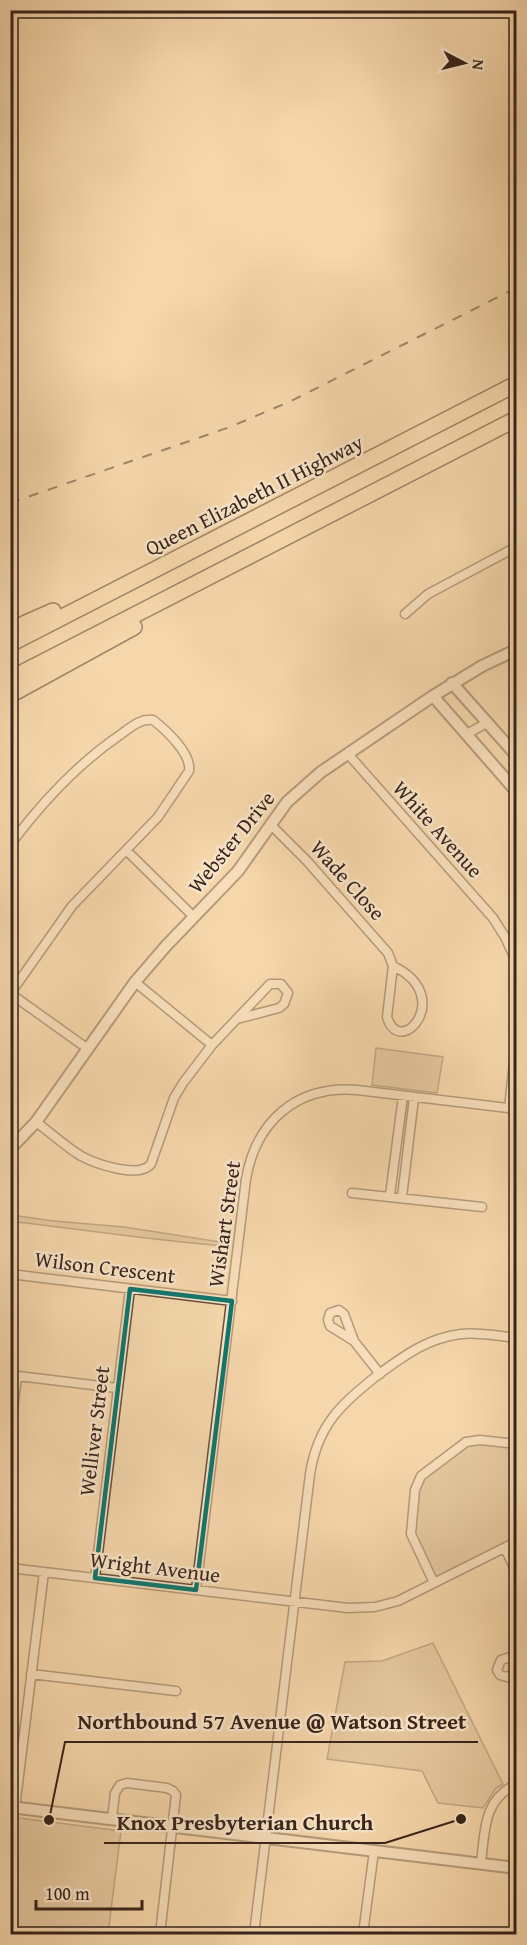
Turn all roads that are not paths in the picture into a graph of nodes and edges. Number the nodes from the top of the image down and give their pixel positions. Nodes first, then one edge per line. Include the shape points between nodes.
1 (516, 384) edge
2 (516, 419) edge
3 (297, 532) junction
4 (222, 534) junction
5 (516, 547) edge
6 (405, 614) dead end
7 (10, 630) edge
8 (10, 644) edge
9 (516, 650) edge
10 (10, 679) edge
11 (452, 683) junction
12 (10, 695) edge
13 (433, 696) junction
14 (488, 722) junction
15 (467, 735) junction
16 (348, 754) junction
17 (516, 755) edge
18 (516, 791) edge
19 (270, 824) junction
20 (10, 845) edge
21 (126, 850) junction
22 (194, 917) junction
23 (516, 961) edge
24 (393, 966) junction
25 (135, 982) junction
26 (237, 1019) junction
27 (516, 1044) edge
28 (212, 1045) junction
29 (88, 1049) junction
30 (403, 1096) junction
31 (414, 1098) junction
32 (513, 1109) edge
33 (36, 1122) junction
34 (10, 1149) edge
35 (352, 1193) dead end
36 (390, 1196) junction
37 (402, 1197) junction
38 (482, 1207) dead end
39 (10, 1274) edge
40 (130, 1289) junction
41 (232, 1301) junction
42 (516, 1338) edge
43 (354, 1341) dead end
44 (380, 1374) junction
45 (14, 1376) edge
46 (117, 1389) junction
47 (10, 1434) edge
48 (516, 1444) edge
49 (516, 1542) edge
50 (505, 1548) junction
51 (10, 1568) edge
52 (44, 1572) junction
53 (516, 1572) edge
54 (95, 1578) junction
55 (434, 1583) junction
56 (196, 1590) junction
57 (295, 1601) junction
58 (516, 1655) edge
59 (516, 1672) edge
60 (32, 1674) junction
61 (176, 1691) dead end
62 (516, 1784) edge
63 (13, 1808) edge
64 (112, 1819) junction
65 (173, 1826) junction
66 (266, 1837) junction
67 (374, 1851) junction
68 (481, 1863) junction
69 (516, 1868) edge
70 (160, 1935) edge
71 (254, 1935) edge
72 (363, 1935) edge

1 - 4 highway, Queen Elizabeth II Highway
2 - 3 highway
3 - 10 highway
3 - 12 highway via 245,566
4 - 7 highway
4 - 8 highway, Queen Elizabeth II Highway
5 - 6 street via 428,594
9 - 11 street, Webster Drive
11 - 13 street, Webster Drive
11 - 14 street
13 - 15 street
13 - 16 street, Webster Drive
14 - 15 street
14 - 17 street
15 - 18 street
16 - 19 street, Webster Drive via 302,788
16 - 23 street, White Avenue via 493,918
19 - 22 street, Webster Drive via 238,871
19 - 24 street, Wade Close via 381,945
20 - 21 street via 53,791 78,768 140,721 153,720 187,757 189,768 162,812
21 - 22 street
21 - 29 street via 72,906 10,994
22 - 25 street, Webster Drive
24 - 24 street, Wade Close via 387,1017 394,1028 408,1030 419,1019 421,993 408,973
25 - 28 street
25 - 29 street, Webster Drive
26 - 26 street via 279,1008 288,993 281,984 270,984
26 - 28 street
27 - 32 street
28 - 33 street via 174,1098 147,1169 127,1170 87,1159
29 - 33 street, Webster Drive
30 - 31 street, Wishart Street
30 - 36 street
30 - 41 street, Wishart Street via 350,1089 323,1091 294,1102 269,1123 248,1167
31 - 32 street, Wishart Street
31 - 37 street
33 - 34 street, Webster Drive
35 - 36 street
36 - 37 street
37 - 38 street
39 - 40 street, Wilson Crescent
40 - 41 street, Wilson Crescent
40 - 46 street, Welliver Street
41 - 56 street, Wishart Street
42 - 44 street via 468,1333 447,1336 412,1350
43 - 44 street
44 - 57 street via 340,1407 316,1449
45 - 46 street
45 - 47 street
46 - 54 street, Welliver Street
48 - 55 street via 466,1442 418,1480 411,1534
49 - 50 street, Wright Avenue
50 - 53 street
50 - 55 street, Wright Avenue
51 - 52 street, Wright Avenue
52 - 54 street, Wright Avenue
52 - 60 street
54 - 56 street, Wright Avenue
55 - 57 street, Wright Avenue via 398,1601 375,1607 348,1608
56 - 57 street, Wright Avenue
57 - 66 street
58 - 59 street via 501,1659 497,1670 503,1677
60 - 61 street
60 - 63 street
62 - 68 street via 500,1794 491,1808
63 - 64 street
64 - 65 street
64 - 65 street via 115,1792 127,1783 167,1788 176,1795
65 - 66 street
65 - 70 street
66 - 67 street
66 - 71 street
67 - 68 street
67 - 72 street
68 - 69 street

